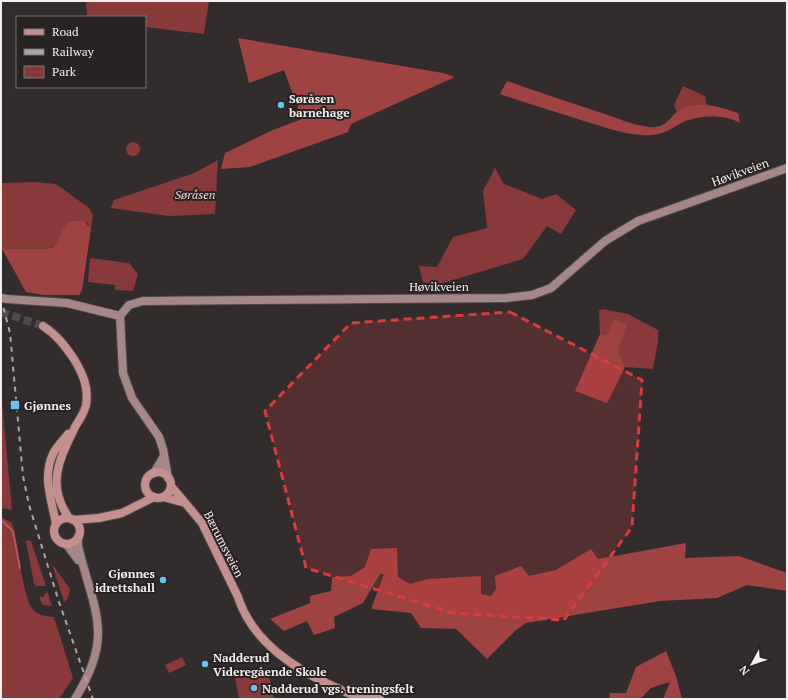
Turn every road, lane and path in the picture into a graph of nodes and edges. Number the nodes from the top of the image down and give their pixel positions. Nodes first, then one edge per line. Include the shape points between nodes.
1 (787, 168) edge
2 (4, 299) edge
3 (120, 319) junction
4 (43, 326) tunnel mouth
5 (78, 423) junction
6 (164, 456) junction
7 (154, 473) junction
8 (170, 482) junction
9 (146, 490) junction
10 (163, 497) junction
11 (154, 498) junction
12 (185, 503) junction
13 (137, 505) junction
14 (99, 518) junction
15 (71, 519) junction
16 (56, 524) junction
17 (79, 536) junction
18 (67, 545) junction
19 (84, 572) junction
20 (238, 598) junction
21 (75, 699) edge
22 (363, 699) edge
23 (380, 699) edge

1 - 3 main road, Høvikveien via 638,221 605,241 551,288 532,295 506,298 143,301 129,305
2 - 3 main road via 67,303
3 - 6 main road via 123,373 132,398 158,437
4 - 5 main road via 61,340 84,378 86,406
5 - 15 main road via 59,462 56,476 63,510
5 - 16 main road via 57,447 48,470
6 - 7 main road
6 - 8 main road
7 - 8 main road via 161,473
7 - 9 main road via 147,479
8 - 10 main road via 169,492
8 - 12 main road, Bærumsveien
9 - 11 main road
9 - 13 main road
10 - 11 main road
10 - 12 main road
11 - 13 main road
12 - 20 main road, Bærumsveien via 202,523
13 - 14 main road via 122,513
14 - 15 main road
14 - 17 main road via 87,524
15 - 16 main road via 62,519
15 - 17 main road via 79,527
16 - 18 main road via 56,538
17 - 18 main road
17 - 19 main road via 78,546
18 - 19 main road
19 - 21 main road via 97,613 98,640 91,670
20 - 22 main road, Bærumsveien via 242,609 256,629 286,659 316,679
20 - 23 main road, Bærumsveien via 270,639 301,664 328,679

